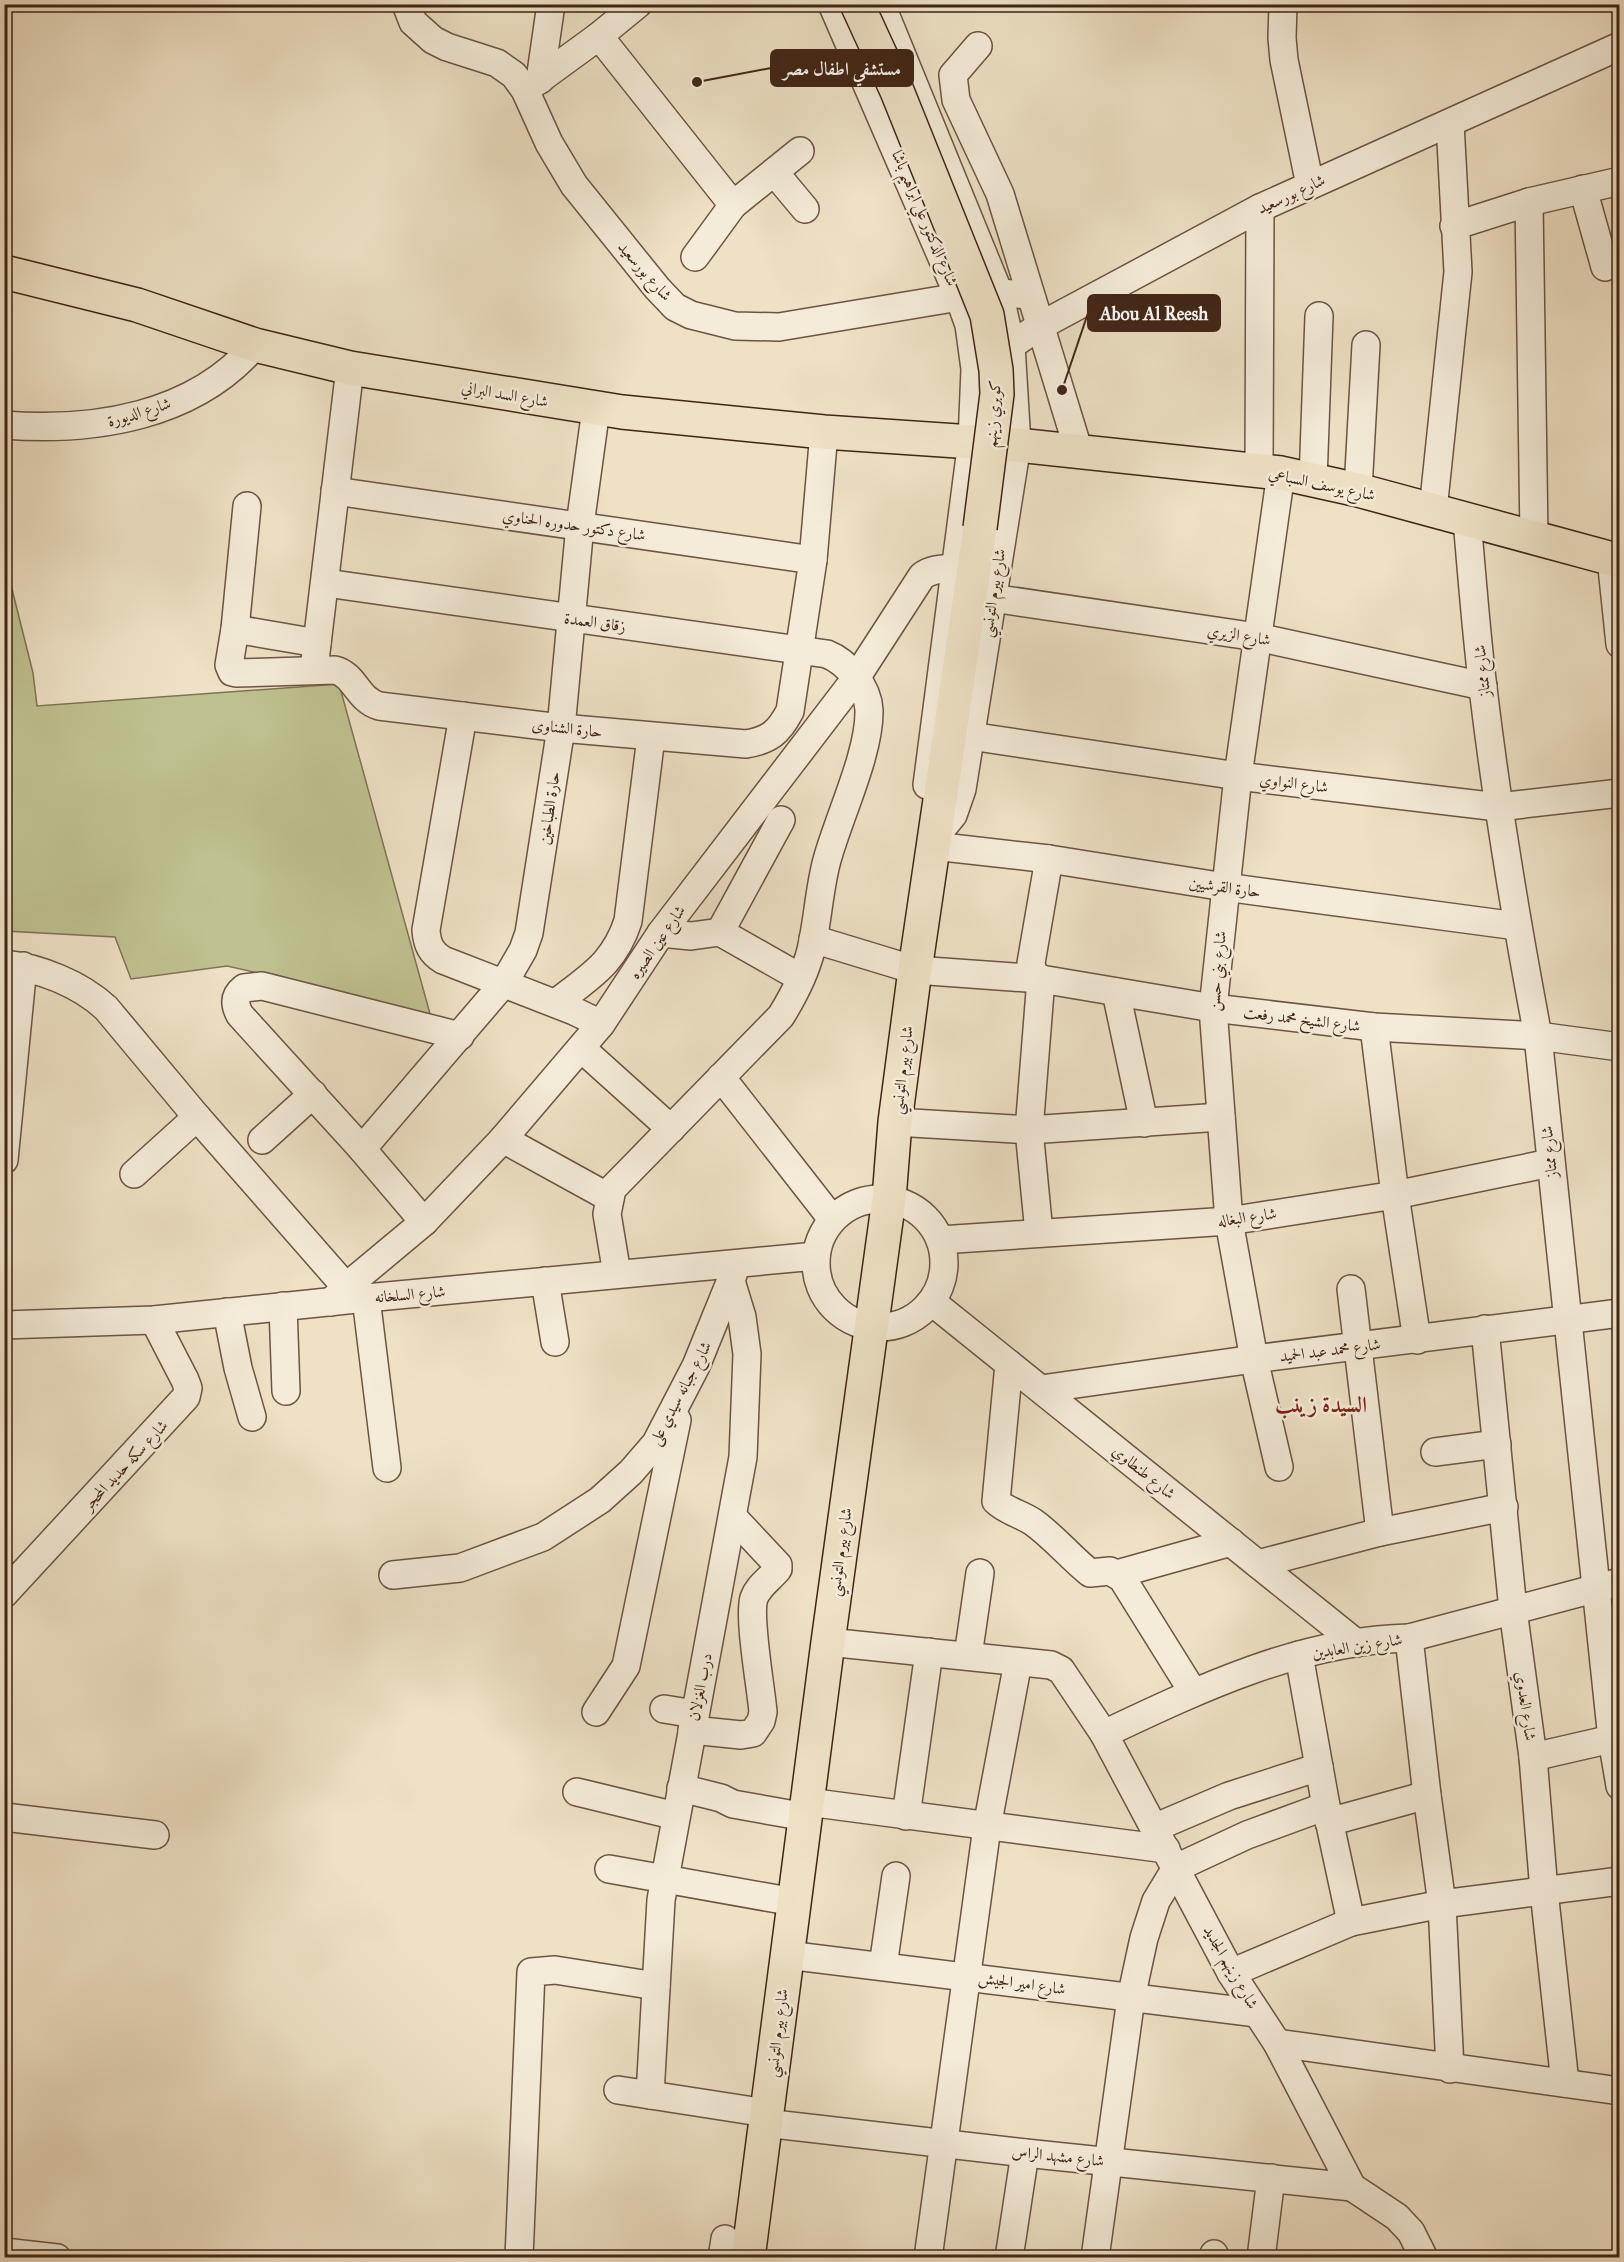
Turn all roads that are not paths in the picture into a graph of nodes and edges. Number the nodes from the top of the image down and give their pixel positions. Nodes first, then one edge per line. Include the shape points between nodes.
1 (406, 4) edge
2 (552, 4) edge
3 (638, 4) edge
4 (832, 4) edge
5 (857, 4) edge
6 (881, 4) edge
7 (1283, 4) edge
8 (599, 36) junction
9 (978, 46) dead end
10 (1620, 46) edge
11 (533, 85) junction
12 (1450, 123) junction
13 (800, 151) dead end
14 (775, 173) junction
15 (1620, 181) edge
16 (1310, 185) junction
17 (1583, 189) junction
18 (1528, 202) junction
19 (734, 205) junction
20 (1260, 208) junction
21 (805, 209) dead end
22 (1454, 226) junction
23 (695, 256) dead end
24 (1605, 267) dead end
25 (4, 272) edge
26 (999, 293) junction
27 (1030, 295) junction
28 (959, 297) junction
29 (1319, 316) dead end
30 (1040, 326) junction
31 (255, 345) junction
32 (1011, 345) junction
33 (1366, 345) dead end
34 (350, 368) junction
35 (975, 369) junction
36 (596, 409) junction
37 (4, 425) edge
38 (824, 432) junction
39 (972, 441) junction
40 (1017, 445) junction
41 (1078, 452) junction
42 (1270, 471) junction
43 (1313, 480) junction
44 (1358, 490) junction
45 (335, 491) junction
46 (248, 506) dead end
47 (1433, 510) junction
48 (1467, 519) junction
49 (580, 525) junction
50 (1534, 537) junction
51 (1615, 559) edge
52 (813, 560) junction
53 (957, 568) junction
54 (326, 583) junction
55 (992, 598) junction
56 (572, 618) junction
57 (235, 629) junction
58 (1257, 637) junction
59 (317, 643) junction
60 (1620, 644) edge
61 (800, 651) junction
62 (314, 669) junction
63 (856, 678) junction
64 (1483, 686) junction
65 (463, 716) junction
66 (561, 728) junction
67 (970, 736) junction
68 (651, 737) junction
69 (1238, 776) junction
70 (1620, 793) edge
71 (1498, 807) junction
72 (781, 820) dead end
73 (934, 842) junction
74 (1049, 859) junction
75 (1225, 887) junction
76 (1517, 926) junction
77 (720, 932) junction
78 (661, 933) junction
79 (813, 939) junction
80 (14, 965) edge
81 (915, 970) junction
82 (801, 978) junction
83 (1041, 979) junction
84 (504, 983) junction
85 (1116, 992) junction
86 (556, 1003) junction
87 (1213, 1008) junction
88 (601, 1024) junction
89 (1374, 1027) junction
90 (460, 1036) junction
91 (1538, 1036) junction
92 (1620, 1047) edge
93 (581, 1048) junction
94 (722, 1077) junction
95 (8, 1086) edge
96 (313, 1094) junction
97 (197, 1117) junction
98 (1221, 1117) junction
99 (895, 1122) junction
100 (1144, 1124) junction
101 (671, 1129) junction
102 (1029, 1130) junction
103 (503, 1139) junction
104 (262, 1140) dead end
105 (362, 1149) junction
106 (4, 1160) edge
107 (1550, 1163) junction
108 (134, 1174) dead end
109 (1395, 1194) junction
110 (610, 1198) junction
111 (889, 1199) junction
112 (832, 1219) junction
113 (1229, 1221) junction
114 (424, 1222) junction
115 (1039, 1233) junction
116 (940, 1240) junction
117 (816, 1256) junction
118 (734, 1272) junction
119 (617, 1274) junction
120 (545, 1281) junction
121 (1351, 1289) dead end
122 (348, 1296) junction
123 (932, 1302) junction
124 (283, 1306) junction
125 (227, 1312) junction
126 (1620, 1313) edge
127 (1569, 1319) junction
128 (154, 1320) junction
129 (4, 1325) edge
130 (872, 1327) junction
131 (1485, 1329) junction
132 (1417, 1340) junction
133 (555, 1342) dead end
134 (1359, 1346) junction
135 (1254, 1359) junction
136 (1009, 1364) junction
137 (1041, 1389) junction
138 (286, 1391) dead end
139 (683, 1392) junction
140 (252, 1417) dead end
141 (1497, 1444) junction
142 (1435, 1452) dead end
143 (1279, 1467) dead end
144 (387, 1468) dead end
145 (1504, 1506) junction
146 (733, 1517) junction
147 (1380, 1532) junction
148 (1231, 1542) junction
149 (1258, 1564) junction
150 (980, 1573) dead end
151 (1117, 1574) junction
152 (393, 1575) dead end
153 (1609, 1585) edge
154 (4, 1594) edge
155 (1513, 1610) junction
156 (1409, 1638) junction
157 (828, 1642) junction
158 (1356, 1642) junction
159 (929, 1652) junction
160 (1299, 1655) junction
161 (968, 1656) junction
162 (1018, 1662) junction
163 (1193, 1692) junction
164 (664, 1709) dead end
165 (596, 1712) dead end
166 (693, 1722) junction
167 (1104, 1734) junction
168 (1616, 1738) edge
169 (1533, 1757) junction
170 (1319, 1767) junction
171 (1620, 1786) edge
172 (681, 1788) junction
173 (577, 1792) dead end
174 (1427, 1795) junction
175 (807, 1810) junction
176 (1328, 1814) junction
177 (676, 1816) junction
178 (906, 1816) junction
179 (4, 1817) edge
180 (987, 1827) junction
181 (155, 1835) dead end
182 (1165, 1848) junction
183 (609, 1869) dead end
184 (896, 1876) dead end
185 (665, 1879) junction
186 (1620, 1881) edge
187 (1544, 1891) junction
188 (794, 1902) junction
189 (1442, 1904) junction
190 (1351, 1922) junction
191 (787, 1955) junction
192 (883, 1966) junction
193 (1231, 1973) junction
194 (966, 1976) junction
195 (656, 1986) junction
196 (1131, 1998) junction
197 (1257, 2013) junction
198 (1277, 2043) junction
199 (1450, 2068) junction
200 (1565, 2083) junction
201 (618, 2090) dead end
202 (1620, 2091) edge
203 (650, 2095) junction
204 (765, 2118) junction
205 (944, 2143) junction
206 (1025, 2153) junction
207 (1109, 2161) junction
208 (1271, 2178) junction
209 (1352, 2187) junction
210 (4, 2252) edge
211 (732, 2252) edge
212 (56, 2257) edge
213 (519, 2258) edge
214 (928, 2258) edge
215 (1009, 2258) edge
216 (1095, 2258) edge
217 (1261, 2258) edge
218 (1424, 2258) edge

1 - 11 street, شارع بورسعيد via 413,22 433,40 497,63
2 - 11 street
3 - 8 street
4 - 28 street, شارع الدكتور علي ابراهيم باشا
5 - 73 main road, كوبري زينهم, bridge via 897,90 987,315 996,370 997,394 980,528
6 - 26 street
7 - 16 street via 1284,60
8 - 11 street
8 - 19 street
9 - 27 street via 953,75 956,100 1000,194
10 - 12 street, شارع بورسعيد
11 - 28 street, شارع بورسعيد via 549,143 574,185 657,288 675,307 691,315 735,326 779,327
12 - 16 street, شارع بورسعيد
12 - 22 street
13 - 14 street
14 - 19 street
14 - 21 street
15 - 17 street
16 - 20 street, شارع بورسعيد
17 - 18 street
17 - 24 street
18 - 22 street
18 - 50 street
19 - 23 street
20 - 30 street, شارع بورسعيد
20 - 42 street, شارع بني حسن
22 - 47 street via 1456,304
25 - 31 main road, شارع السد البراني via 136,305
26 - 27 street, شارع بورسعيد
26 - 28 street, شارع بورسعيد
26 - 32 street
27 - 30 street
28 - 35 street, شارع الدكتور علي ابراهيم باشا via 969,326
29 - 43 street
30 - 32 street, شارع بورسعيد
30 - 41 street
31 - 34 main road, شارع السد البراني
31 - 37 street, شارع الديورة via 222,377 160,409 77,427
32 - 35 street, شارع بورسعيد
32 - 40 street
33 - 44 street
34 - 36 main road, شارع السد البراني
34 - 45 street
35 - 39 street, شارع الدكتور علي ابراهيم باشا
36 - 38 main road, شارع السد البراني
36 - 49 street, حارة الطباخين
38 - 39 main road, شارع السد البراني
38 - 52 street, حارة الشناوى
39 - 40 main road, شارع السد البراني
39 - 53 street, شارع بيرم التونسي
40 - 41 main road, شارع يوسف السباعي
40 - 55 street, شارع بيرم التونسي
41 - 42 main road, شارع يوسف السباعي
42 - 43 main road, شارع يوسف السباعي
42 - 58 street, شارع بني حسن
43 - 44 main road, شارع يوسف السباعي
44 - 47 main road, شارع يوسف السباعي
45 - 49 street, شارع دكتور حدوره الحناوي
45 - 54 street
46 - 57 street, حارة الشناوى
47 - 48 main road, شارع يوسف السباعي
48 - 50 main road, شارع يوسف السباعي
48 - 64 street, شارع ممتاز
49 - 52 street, شارع دكتور حدوره الحناوي
49 - 56 street, حارة الطباخين
50 - 51 main road, شارع يوسف السباعي
51 - 60 street
52 - 61 street, حارة الشناوى
53 - 63 street, شارع عين الصيره via 922,576
53 - 73 street, شارع بيرم التونسي via 927,780 927,808
54 - 56 street, زقاق العمدة
54 - 59 street
55 - 58 street, شارع الزيري
55 - 67 street, شارع بيرم التونسي
56 - 61 street, زقاق العمدة
56 - 66 street, حارة الطباخين
57 - 59 street
57 - 62 street, حارة الشناوى via 229,665 232,672
58 - 64 street, شارع الزيري
58 - 69 street, شارع بني حسن
59 - 62 street
61 - 63 street, زقاق العمدة via 834,657
61 - 68 street, حارة الشناوى via 790,711 774,734 762,741 746,744
62 - 65 street, حارة الشناوى via 343,672 369,703
63 - 78 street, شارع عين الصيره
63 - 79 street via 869,709 865,740 827,861
64 - 71 street, شارع ممتاز
65 - 66 street, حارة الشناوى
65 - 84 street via 426,939 435,955 443,960
66 - 68 street, حارة الشناوى
66 - 84 street, حارة الطباخين via 534,911 523,950
67 - 69 street, شارع النواوي
67 - 73 street, شارع بيرم التونسي via 958,804
68 - 86 street via 623,936 603,965
69 - 71 street, شارع النواوي
69 - 75 street, شارع بني حسن
70 - 71 street, شارع النواوي
71 - 76 street, شارع ممتاز
72 - 77 street
73 - 74 street, حارة القرشيين
73 - 81 main road, شارع بيرم التونسي
74 - 75 street, حارة القرشيين
74 - 83 street via 1031,963 1033,973
75 - 76 street, حارة القرشيين
75 - 87 street, شارع بني حسن
76 - 91 street, شارع ممتاز
77 - 78 street via 691,936
77 - 82 street
78 - 88 street, شارع عين الصيره
79 - 81 street, شارع الشيخ محمد رفعت
79 - 82 street
80 - 95 street
80 - 97 street via 76,987 95,998
81 - 83 street, شارع الشيخ محمد رفعت
81 - 99 main road, شارع بيرم التونسي
82 - 94 street via 781,1016
83 - 85 street, شارع الشيخ محمد رفعت
83 - 102 street
84 - 86 street
84 - 90 street, حارة الطباخين
85 - 87 street, شارع الشيخ محمد رفعت
85 - 100 street
86 - 88 street
87 - 89 street, شارع الشيخ محمد رفعت
87 - 98 street, شارع بني حسن
88 - 93 street, شارع عين الصيره
89 - 91 street, شارع الشيخ محمد رفعت
89 - 109 street
90 - 96 street via 271,988 244,988 236,997 240,1015
90 - 105 street, حارة الطباخين
91 - 92 street, شارع الشيخ محمد رفعت
91 - 107 street, شارع ممتاز
93 - 101 street
93 - 103 street, شارع عين الصيره
94 - 101 street
94 - 112 street
95 - 106 street
96 - 104 street
96 - 105 street
97 - 108 street
97 - 122 street
98 - 100 street
98 - 113 street, شارع بني حسن
99 - 102 street
99 - 111 main road, شارع بيرم التونسي
100 - 102 street
101 - 110 street via 612,1189
102 - 115 street
103 - 110 street
103 - 114 street, شارع عين الصيره
105 - 114 street
107 - 109 street, شارع البغاله
107 - 127 street, شارع ممتاز
109 - 113 street, شارع البغاله
109 - 132 street
110 - 119 street via 607,1214
111 - 112 street via 868,1200
111 - 116 street via 920,1213
111 - 130 main road, شارع بيرم التونسي
112 - 117 street via 821,1236
113 - 115 street, شارع البغاله
113 - 135 street, شارع بني حسن
114 - 122 street, شارع عين الصيره
115 - 116 street, شارع البغاله
116 - 123 street via 944,1272
117 - 118 street, شارع السلخانه
117 - 130 street via 817,1276 836,1311 852,1322
118 - 119 street, شارع السلخانه
118 - 139 street, شارع جبانه سيدي على
118 - 146 street, درب الغزلان via 747,1368 743,1457
119 - 120 street, شارع السلخانه
120 - 122 street, شارع السلخانه
120 - 133 street
121 - 134 street
122 - 124 street, شارع السلخانه
122 - 144 street
123 - 130 street via 905,1323 889,1328
123 - 136 street, شارع طنطاوي
124 - 125 street, شارع السلخانه
124 - 138 street
125 - 128 street, شارع السلخانه
125 - 140 street
126 - 127 street, شارع محمد عبد الحميد
127 - 131 street, شارع محمد عبد الحميد
127 - 153 street, شارع ممتاز
128 - 129 street, شارع السلخانه
128 - 154 street, شارع سكه حديد المحجر via 185,1380 186,1397
130 - 157 main road, شارع بيرم التونسي
131 - 132 street, شارع محمد عبد الحميد
131 - 141 street, شارع العدوي
132 - 134 street, شارع محمد عبد الحميد
134 - 135 street, شارع محمد عبد الحميد
134 - 147 street
135 - 137 street, شارع محمد عبد الحميد
135 - 143 street, شارع بني حسن
136 - 137 street, شارع طنطاوي
136 - 151 street via 996,1501 1031,1521 1090,1573
137 - 148 street, شارع طنطاوي
139 - 152 street, شارع جبانه سيدي على via 656,1443 631,1472 600,1500 543,1537 460,1568
139 - 165 street via 627,1666
141 - 142 street
141 - 145 street, شارع العدوي
145 - 147 street
145 - 155 street, شارع العدوي
146 - 166 street, درب الغزلان
146 - 166 street via 778,1564 754,1599 752,1615 763,1712 753,1734 741,1735
147 - 149 street
148 - 149 street, شارع طنطاوي
148 - 151 street
149 - 158 street, شارع طنطاوي
150 - 161 street
151 - 163 street
153 - 155 street, شارع زين العابدين
153 - 168 street, شارع ممتاز
155 - 156 street, شارع زين العابدين
155 - 169 street, شارع العدوي
156 - 158 street, شارع زين العابدين
156 - 174 street
157 - 159 street
157 - 175 main road, شارع بيرم التونسي
158 - 160 street, شارع زين العابدين
159 - 161 street
159 - 178 street
160 - 163 street, شارع زين العابدين
160 - 170 street
161 - 162 street
162 - 167 street, شارع زينهم الجديد via 1051,1665 1061,1670
162 - 180 street
163 - 167 street, شارع زين العابدين
164 - 166 street
166 - 172 street, درب الغزلان
167 - 182 street, شارع زينهم الجديد
168 - 169 street
168 - 171 street, شارع ممتاز
169 - 187 street, شارع العدوي
170 - 176 street
170 - 182 street via 1229,1796
172 - 175 street via 733,1804
172 - 177 street, درب الغزلان
173 - 177 street
174 - 176 street
174 - 189 street
175 - 178 street
175 - 188 main road, شارع بيرم التونسي
176 - 182 street via 1247,1835
176 - 190 street
177 - 185 street, درب الغزلان
178 - 180 street
179 - 181 street
180 - 182 street
180 - 194 street
182 - 193 street, شارع زينهم الجديد
182 - 196 street
183 - 185 street
184 - 192 street
185 - 188 street
185 - 195 street, درب الغزلان
186 - 187 street
187 - 189 street
187 - 200 street, شارع العدوي
188 - 191 main road, شارع بيرم التونسي
189 - 190 street
189 - 199 street
190 - 193 street
191 - 192 street, شارع امير الجيش
191 - 204 main road, شارع بيرم التونسي
192 - 194 street, شارع امير الجيش
193 - 197 street, شارع زينهم الجديد
194 - 196 street, شارع امير الجيش
194 - 205 street
195 - 203 street, درب الغزلان
195 - 213 street via 555,1970 531,1972 521,1981
196 - 197 street, شارع امير الجيش
196 - 207 street
197 - 198 street, شارع زينهم الجديد
198 - 199 street
198 - 209 street, شارع زينهم الجديد
199 - 200 street
200 - 202 street
201 - 203 street, شارع مشهد الراس
203 - 204 street, شارع مشهد الراس
204 - 205 street, شارع مشهد الراس
204 - 211 main road, شارع بيرم التونسي
205 - 206 street, شارع مشهد الراس
205 - 214 street
206 - 207 street, شارع مشهد الراس
206 - 215 street
207 - 208 street, شارع مشهد الراس
207 - 216 street
208 - 209 street, شارع مشهد الراس
208 - 217 street
209 - 218 street, شارع زينهم الجديد via 1397,2217 1411,2232
210 - 212 street

